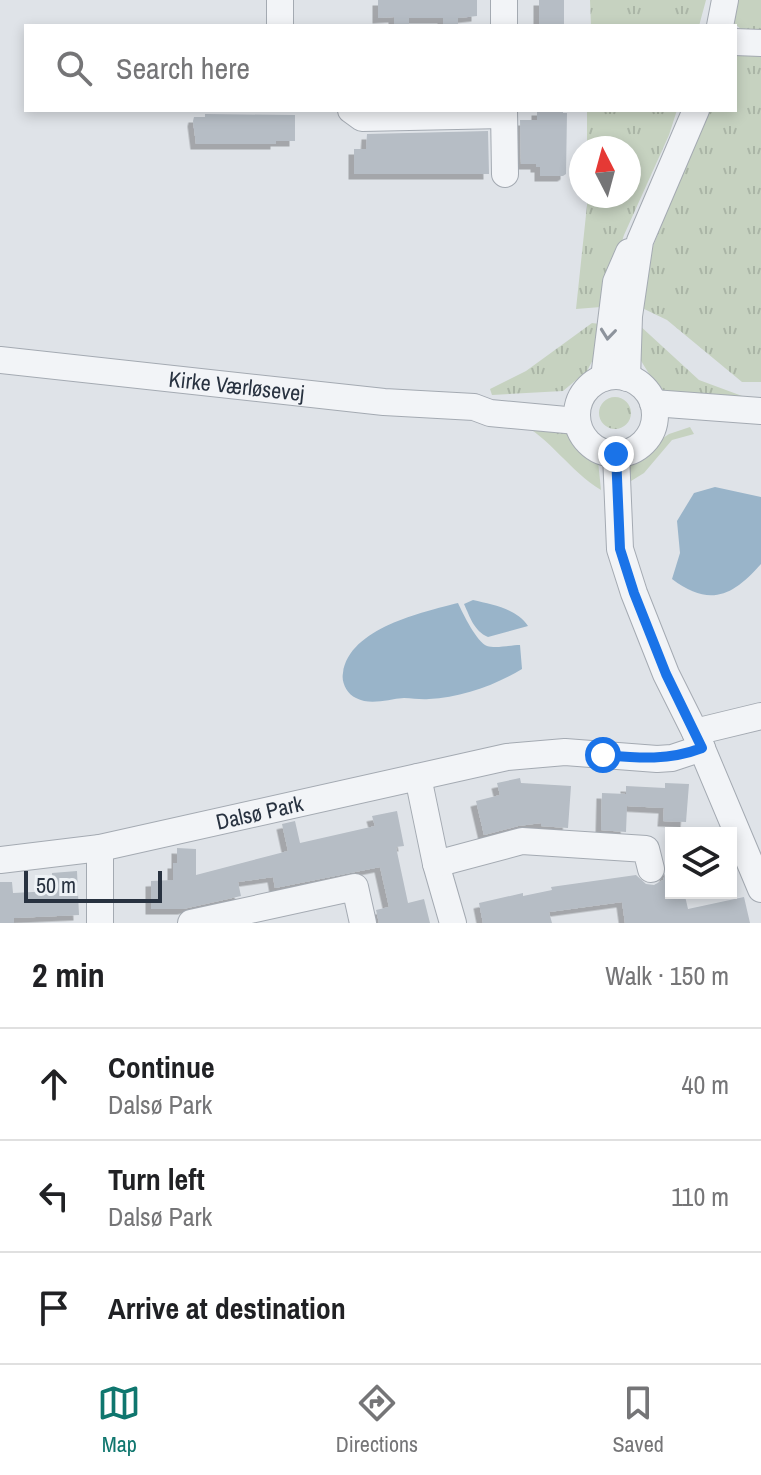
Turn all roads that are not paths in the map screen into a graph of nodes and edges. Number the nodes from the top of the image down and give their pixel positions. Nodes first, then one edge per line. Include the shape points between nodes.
1 (280, 0) edge
2 (504, 0) edge
3 (725, 0) edge
4 (280, 24) edge
5 (504, 24) edge
6 (720, 24) edge
7 (737, 42) edge
8 (761, 43) edge
9 (354, 112) edge
10 (695, 112) edge
11 (504, 113) edge
12 (505, 174) dead end
13 (0, 360) edge
14 (616, 378) junction
15 (761, 411) edge
16 (653, 412) junction
17 (577, 414) junction
18 (761, 427) edge
19 (616, 454) junction
20 (761, 716) edge
21 (698, 740) junction
22 (418, 777) junction
23 (100, 848) junction
24 (0, 860) edge
25 (436, 864) junction
26 (755, 864) edge
27 (651, 869) dead end
28 (761, 889) edge
29 (100, 923) edge
30 (191, 923) edge
31 (363, 923) edge
32 (453, 923) edge

1 - 4 street
2 - 5 street
3 - 6 street
7 - 8 street
9 - 11 street via 362,118
10 - 14 street via 640,241
11 - 12 street
13 - 17 street, Kirke Værløsevej via 384,402 474,407 492,402
14 - 16 street via 641,386
14 - 17 street via 587,389
15 - 16 street
16 - 18 street
16 - 19 street via 651,433 643,443
17 - 19 street via 581,433 592,446
19 - 21 street via 620,549 666,674
20 - 21 street, Dalsø Park
21 - 22 street, Dalsø Park via 672,758 565,752 507,757
21 - 26 street
22 - 23 street, Dalsø Park
22 - 25 street
23 - 24 street, Dalsø Park
23 - 29 street
25 - 27 street via 522,841 646,849
25 - 32 street
26 - 28 street
30 - 31 street via 355,887

